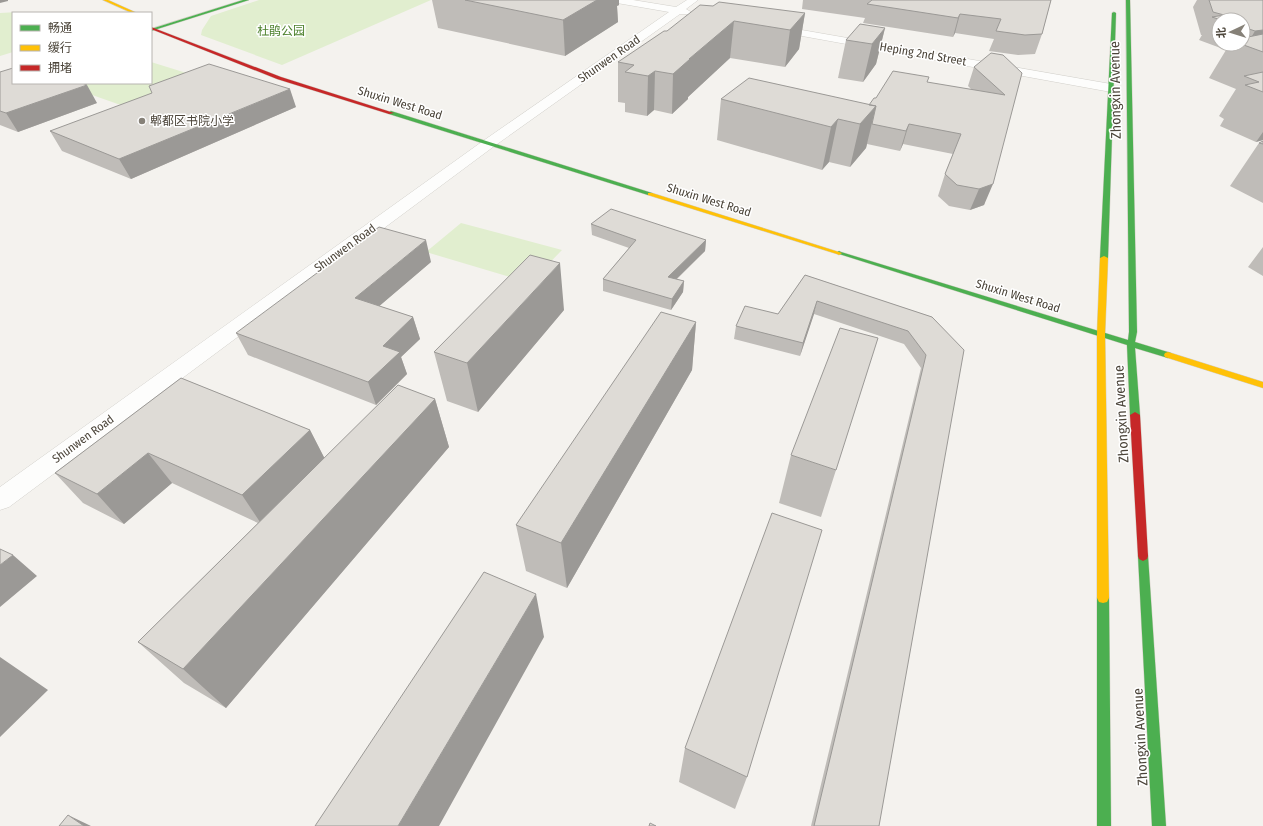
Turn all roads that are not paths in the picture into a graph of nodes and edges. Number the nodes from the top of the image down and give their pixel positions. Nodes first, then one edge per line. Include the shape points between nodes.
1 (105, 0) edge
2 (234, 0) edge
3 (247, 0) edge
4 (617, 0) edge
5 (1115, 0) edge
6 (1128, 0) edge
7 (93, 3) dead end
8 (688, 8) edge
9 (115, 12) edge
10 (133, 12) edge
11 (155, 26) edge
12 (764, 26) edge
13 (1111, 88) junction
14 (494, 140) junction
15 (575, 160) dead end
16 (1097, 320) junction
17 (1137, 333) junction
18 (1101, 334) junction
19 (1131, 343) junction
20 (1263, 385) edge
21 (0, 500) edge
22 (1104, 826) edge
23 (1159, 826) edge

1 - 10 main road
2 - 11 main road
3 - 11 main road
4 - 8 street
5 - 13 main road, Zhongxin Avenue
6 - 17 main road, Zhongxin Avenue
7 - 9 main road
8 - 14 street, Shunwen Road
11 - 14 main road, Shuxin West Road via 279,78
12 - 13 street, Heping 2nd Street
13 - 16 main road, Zhongxin Avenue
14 - 15 main road, Shuxin West Road
14 - 18 main road, Shuxin West Road
14 - 21 street, Shunwen Road
16 - 17 main road
16 - 18 main road, Zhongxin Avenue
17 - 19 main road, Zhongxin Avenue
18 - 19 main road, Shuxin West Road
18 - 22 main road, Zhongxin Avenue
19 - 20 main road, Shuxin West Road
19 - 23 main road, Zhongxin Avenue

